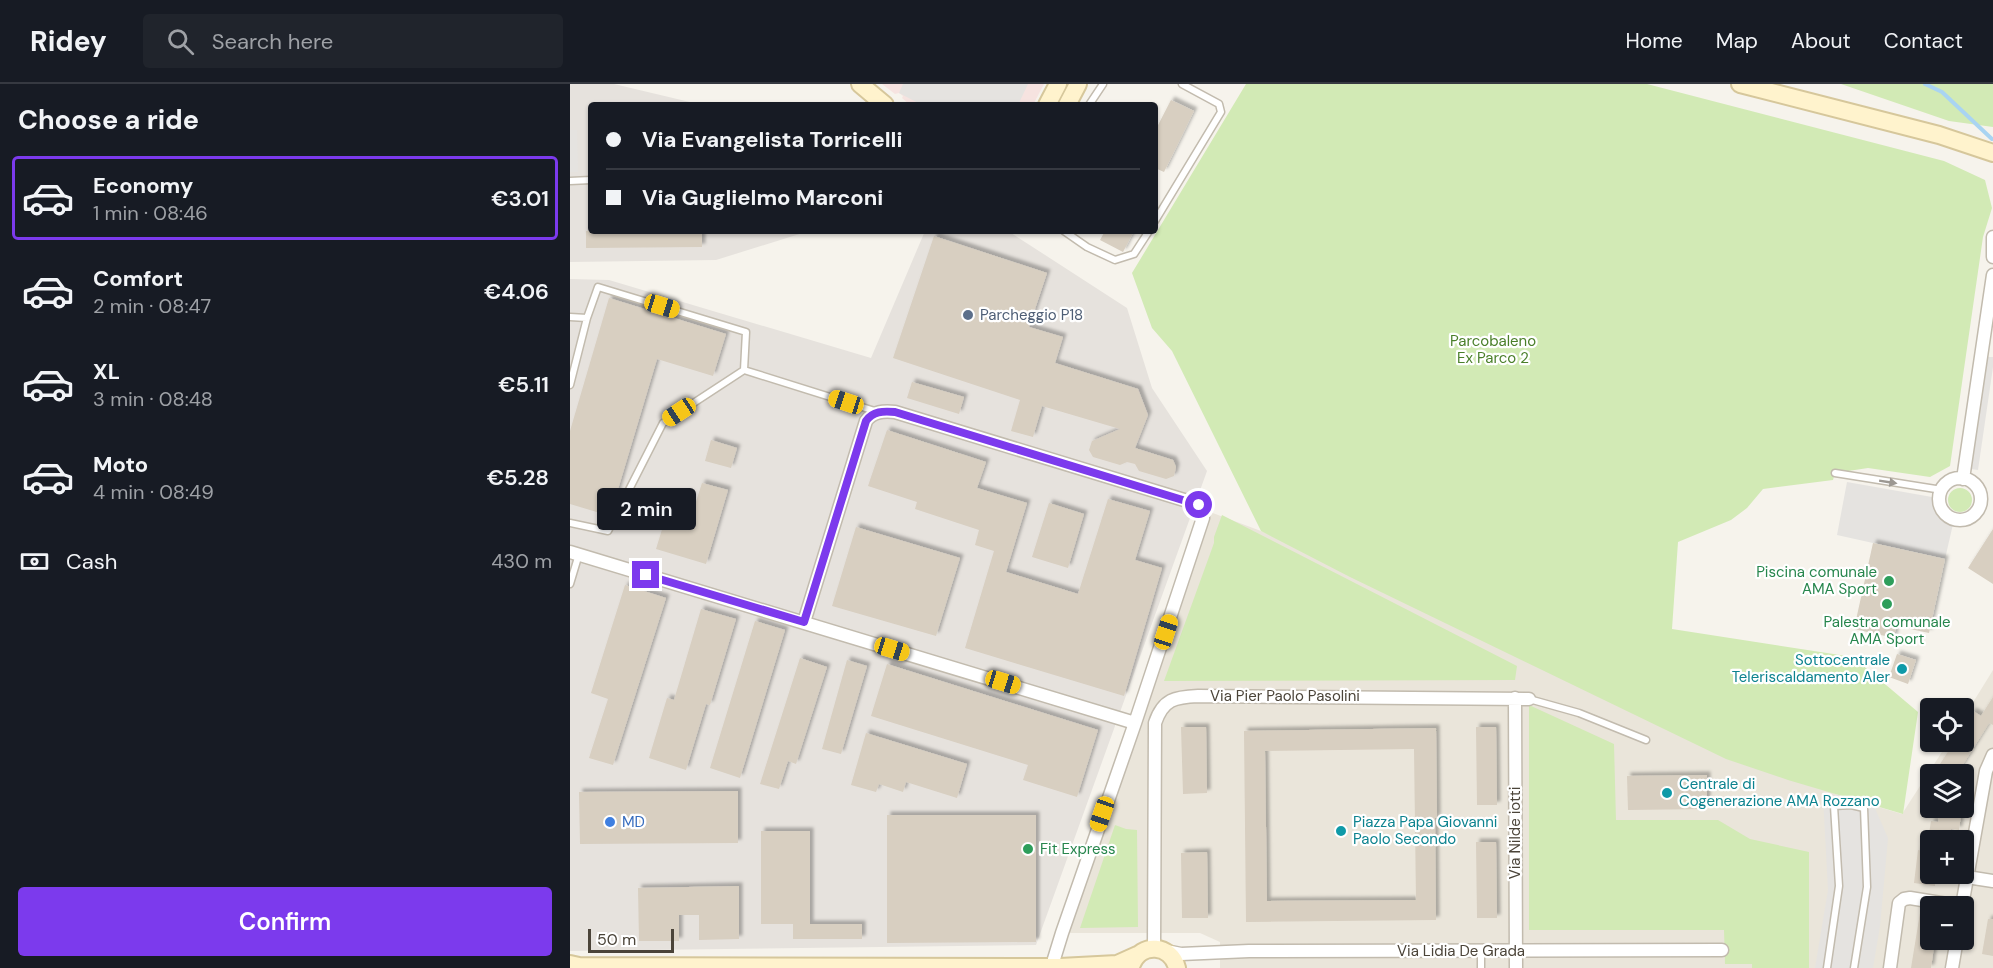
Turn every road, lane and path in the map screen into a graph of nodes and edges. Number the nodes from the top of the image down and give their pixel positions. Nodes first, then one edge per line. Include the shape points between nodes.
1 (860, 84) edge
2 (1058, 84) edge
3 (1078, 84) edge
4 (1103, 84) edge
5 (1182, 84) edge
6 (1740, 84) edge
7 (881, 102) edge
8 (1049, 102) edge
9 (1069, 102) edge
10 (1091, 102) edge
11 (1991, 154) edge
12 (588, 180) edge
13 (570, 181) edge
14 (1158, 215) edge
15 (1068, 234) edge
16 (1147, 234) edge
17 (1993, 237) edge
18 (1993, 257) edge
19 (1993, 275) edge
20 (570, 317) edge
21 (587, 318) junction
22 (744, 370) junction
23 (570, 385) edge
24 (878, 412) junction
25 (1835, 473) dead end
26 (1963, 479) junction
27 (1942, 490) junction
28 (1987, 503) edge
29 (570, 523) edge
30 (574, 553) edge
31 (570, 584) edge
32 (804, 622) junction
33 (1515, 698) junction
34 (1529, 699) joint
35 (1136, 723) junction
36 (1646, 740) dead end
37 (1993, 754) edge
38 (1974, 838) edge
39 (1974, 878) edge
40 (1993, 881) edge
41 (1920, 900) edge
42 (1160, 950) junction
43 (1722, 950) dead end
44 (1955, 950) edge
45 (1481, 951) junction
46 (1516, 951) junction
47 (1200, 953) junction
48 (1134, 962) edge
49 (573, 966) edge
50 (755, 967) edge
51 (1060, 967) edge
52 (1177, 968) edge
53 (1481, 968) edge
54 (1516, 968) edge
55 (1827, 968) edge
56 (1854, 968) edge
57 (1890, 968) edge
58 (1952, 968) edge

1 - 7 street
2 - 8 street
3 - 9 street
4 - 10 lane
5 - 14 lane via 1219,104 1221,112
6 - 11 street via 1939,135
12 - 13 lane
15 - 16 lane via 1115,260 1134,254
17 - 18 street
19 - 26 street
20 - 21 lane
21 - 22 lane via 598,286 746,332
21 - 23 lane
22 - 24 lane
22 - 29 lane via 663,423 608,531
24 - 32 street via 866,421
24 - 35 street via 895,412 1202,508 1203,518
25 -> 27 lane
26 - 27 street via 1951,481
26 - 28 street via 1979,490
27 - 28 street via 1942,508 1956,520 1970,518
30 - 31 lane
30 - 32 street
32 - 35 street
33 - 34 street, Via Pier Paolo Pasolini
33 - 42 street, Via Pier Paolo Pasolini via 1198,696 1170,700 1155,723
33 - 46 street, Via Nilde iotti
34 - 36 lane, Via Pier Paolo Pasolini via 1579,713
35 - 51 street via 1054,959
37 - 38 street via 1986,771
39 - 40 street
41 - 57 street via 1910,898 1899,903
42 - 47 street, Via Lidia De Grada
42 - 48 street via 1145,950
42 - 52 street via 1172,957
43 - 46 street, Via Lidia De Grada
44 - 58 street
45 - 46 street, Via Lidia De Grada
45 - 47 street, Via Lidia De Grada
45 - 53 lane
46 - 54 street, Via Nilde iotti
47 - 52 street
48 - 51 street
49 - 50 street
50 - 51 street
55 - 56 lane via 1839,886 1834,807 1851,805 1864,808 1867,886

